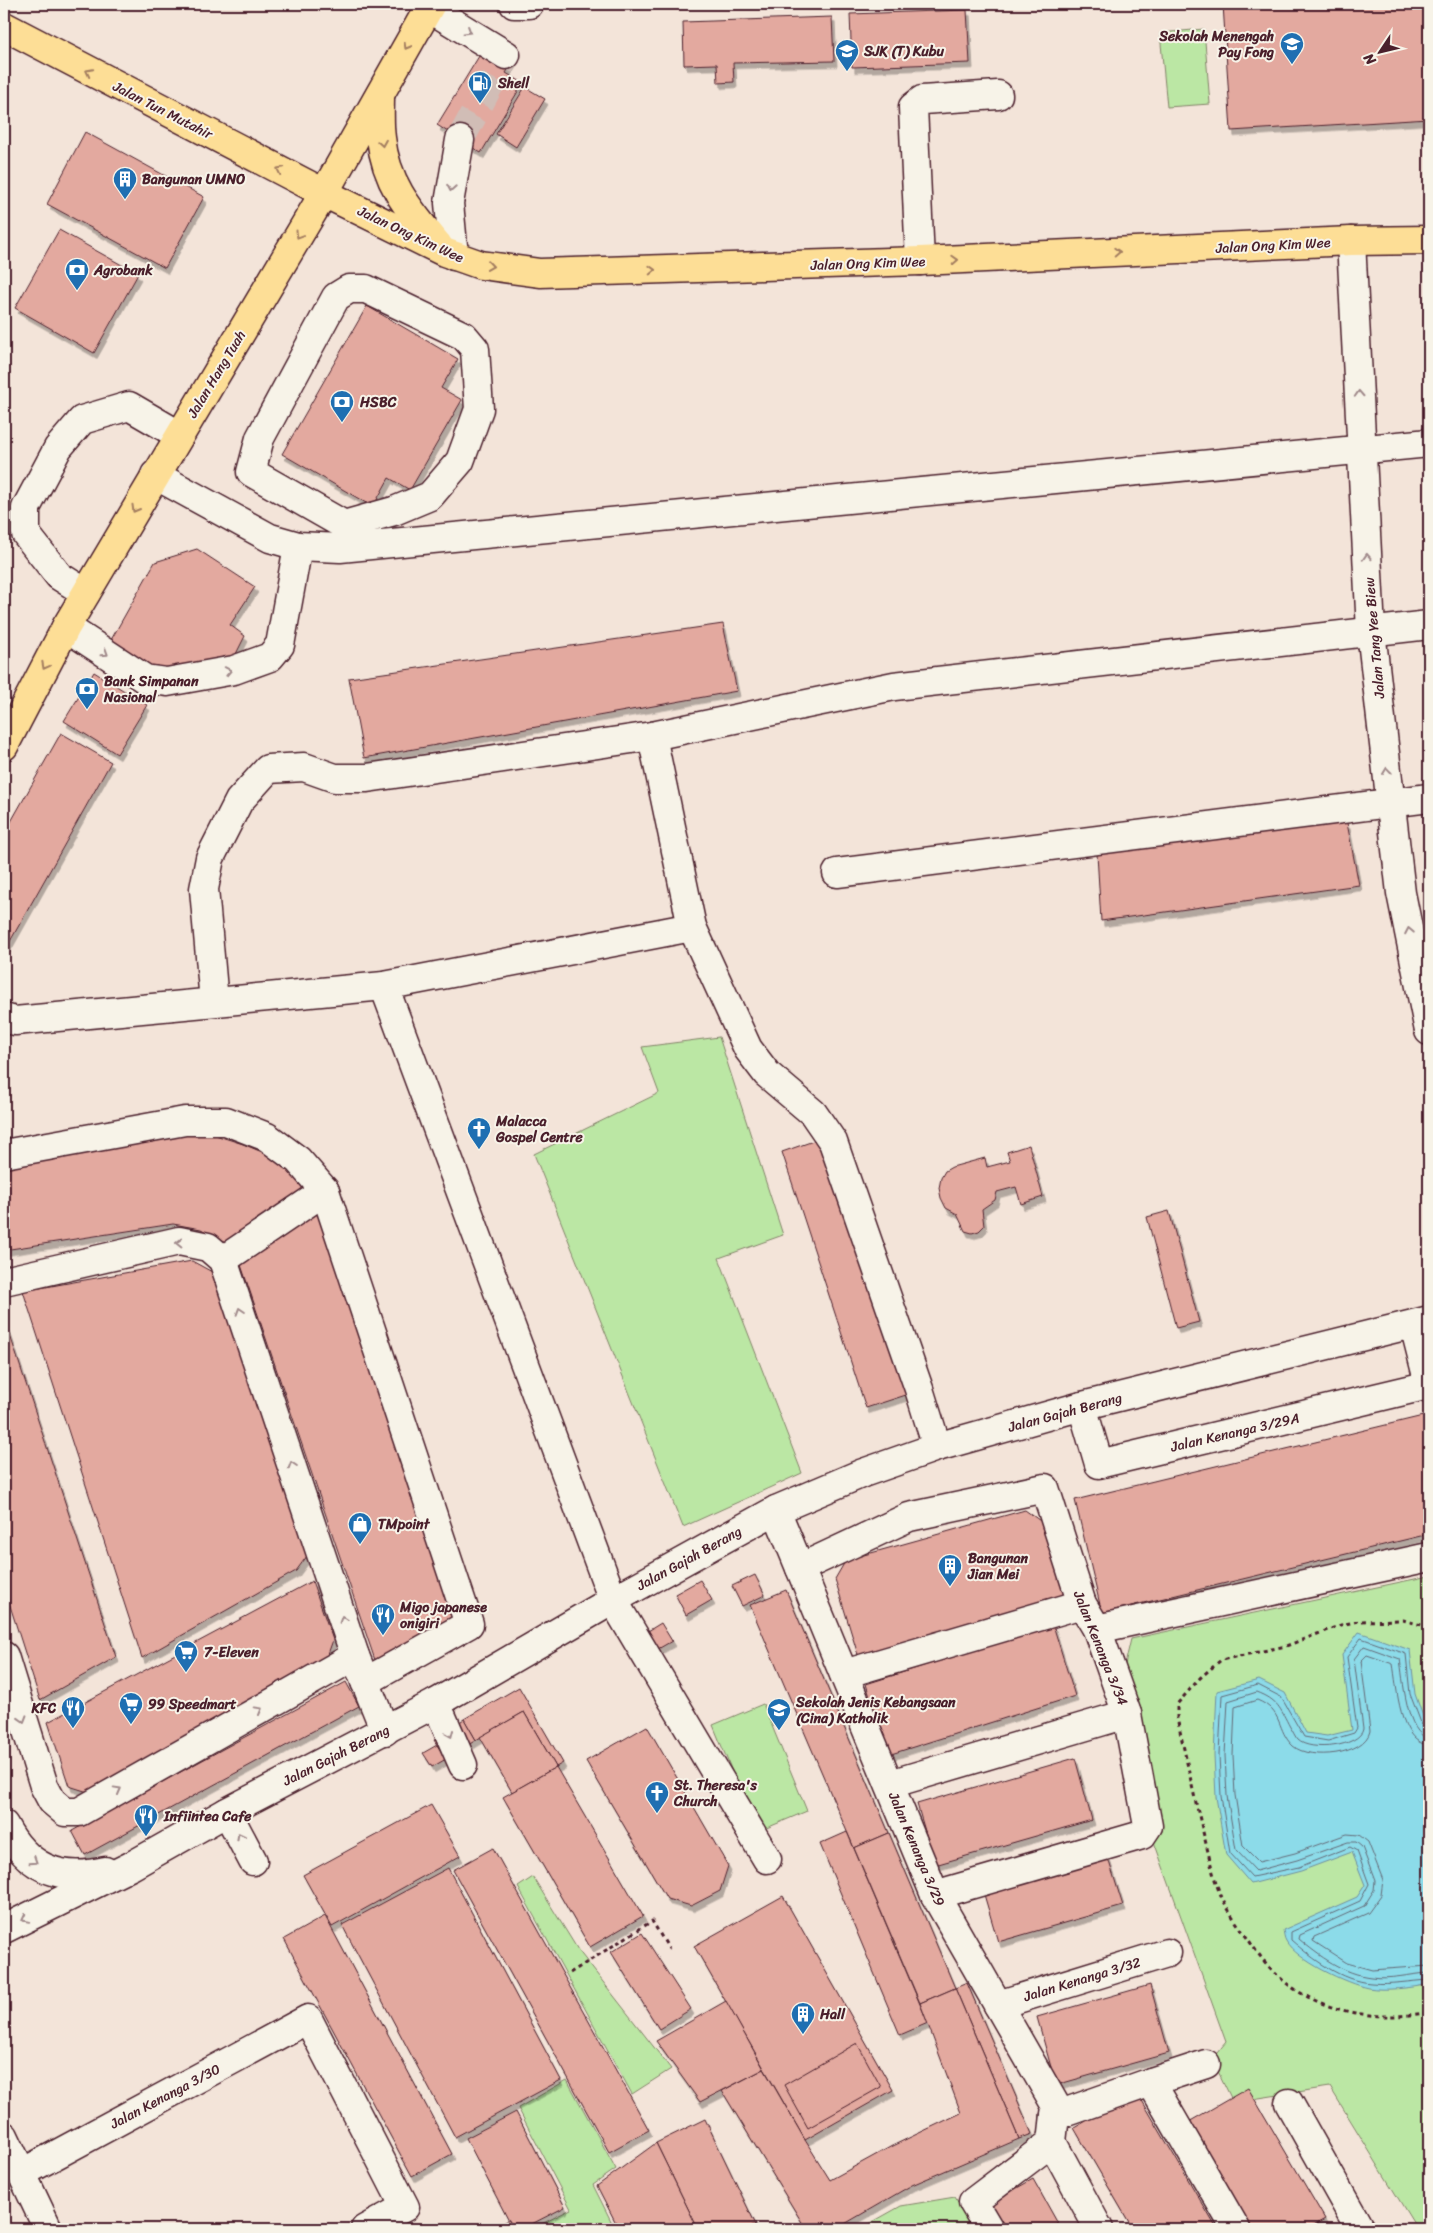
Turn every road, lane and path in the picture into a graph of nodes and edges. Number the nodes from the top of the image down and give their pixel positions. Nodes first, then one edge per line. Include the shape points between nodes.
1 (514, 4) edge
2 (529, 4) edge
3 (430, 6) edge
4 (4, 26) edge
5 (506, 55) dead end
6 (380, 94) junction
7 (998, 95) dead end
8 (460, 140) tunnel mouth
9 (324, 193) junction
10 (1429, 240) edge
11 (1351, 241) junction
12 (449, 254) junction
13 (920, 262) junction
14 (179, 435) junction
15 (1429, 443) edge
16 (1362, 448) junction
17 (155, 475) junction
18 (342, 537) junction
19 (298, 546) junction
20 (86, 593) junction
21 (1429, 625) edge
22 (66, 627) junction
23 (1371, 631) junction
24 (7, 730) edge
25 (652, 736) junction
26 (1429, 798) edge
27 (1391, 802) junction
28 (837, 872) dead end
29 (692, 926) junction
30 (384, 986) junction
31 (214, 1002) junction
32 (4, 1018) edge
33 (1429, 1031) edge
34 (4, 1154) edge
35 (325, 1191) junction
36 (223, 1260) junction
37 (4, 1281) edge
38 (1422, 1323) edge
39 (1429, 1384) edge
40 (1082, 1406) junction
41 (937, 1446) junction
42 (776, 1510) junction
43 (1429, 1557) edge
44 (800, 1568) junction
45 (613, 1600) junction
46 (1082, 1604) junction
47 (1429, 1627) edge
48 (1097, 1629) junction
49 (4, 1656) edge
50 (355, 1656) junction
51 (844, 1674) junction
52 (365, 1682) junction
53 (436, 1703) junction
54 (1128, 1714) junction
55 (384, 1731) junction
56 (463, 1765) dead end
57 (890, 1784) junction
58 (227, 1812) junction
59 (4, 1825) edge
60 (767, 1859) dead end
61 (253, 1861) dead end
62 (131, 1866) junction
63 (935, 1895) junction
64 (4, 1929) edge
65 (669, 1949) dead end
66 (1167, 1953) dead end
67 (570, 1973) dead end
68 (998, 2005) junction
69 (1429, 2012) edge
70 (1206, 2064) dead end
71 (1151, 2082) junction
72 (1289, 2103) dead end
73 (1054, 2129) junction
74 (4, 2136) edge
75 (22, 2173) junction
76 (1353, 2227) edge
77 (48, 2229) edge
78 (365, 2229) edge
79 (989, 2229) edge
80 (1099, 2229) edge
81 (1236, 2229) edge

1 - 2 street
3 -> 5 street
3 -> 6 main road, Jalan Hang Tuah
9 -> 4 main road, Jalan Tun Mutahir
6 - 9 main road, Jalan Hang Tuah
6 -> 12 main road via 381,138 388,173 404,204
7 - 13 street via 922,100 913,107
8 -> 12 street via 449,203
9 - 12 main road, Jalan Ong Kim Wee
9 -> 14 main road, Jalan Hang Tuah
10 - 11 main road, Jalan Ong Kim Wee
13 -> 11 main road, Jalan Ong Kim Wee
16 -> 11 street, Jalan Tang Yee Biew
12 -> 13 main road, Jalan Ong Kim Wee via 481,265 540,273
14 - 17 main road, Jalan Hang Tuah
14 - 20 street via 129,406 82,420 58,448 26,508 26,534 59,576
15 - 16 street
16 - 18 street
23 -> 16 street, Jalan Tang Yee Biew
17 - 19 street via 270,538
17 -> 20 main road, Jalan Hang Tuah
18 - 18 street via 251,472 260,438 336,297 349,289 366,289 464,336 475,349 478,409 460,462 430,496
18 - 19 street
22 -> 19 street via 145,679 167,682 234,670 270,657 280,645
20 - 22 main road, Jalan Hang Tuah
21 - 23 street
22 -> 24 main road, Jalan Hang Tuah
23 - 25 street via 894,686
27 -> 23 street, Jalan Tang Yee Biew
25 - 29 street
25 - 31 street via 367,778 335,778 304,767 268,769 239,801 210,858 204,889
26 - 27 street
27 - 28 street
33 -> 27 street, Jalan Tang Yee Biew via 1402,893
29 - 30 street
29 - 41 street via 748,1049 768,1074 813,1113 833,1142
30 - 31 street
30 - 45 street
31 - 32 street via 15,1021
34 - 35 street via 184,1121 226,1121 267,1137 298,1160
35 - 36 street
35 - 52 street via 469,1624
36 -> 37 street via 208,1247 179,1241
50 -> 36 street
38 - 39 street
38 - 40 street, Jalan Gajah Berang
39 - 40 street, Jalan Kenanga 3/29A via 1098,1464
40 - 41 street, Jalan Gajah Berang
41 - 42 street, Jalan Gajah Berang
42 - 44 street, Jalan Kenanga 3/29
42 - 45 street, Jalan Gajah Berang
43 - 48 street
44 - 46 street, Jalan Kenanga 3/34 via 909,1518 1045,1488
44 - 51 street, Jalan Kenanga 3/29
45 - 53 street, Jalan Gajah Berang
45 - 60 street
46 - 48 street, Jalan Kenanga 3/34
46 - 51 street
47 - 69 path via 1403,1620 1359,1621 1286,1646 1221,1660 1177,1704 1177,1718 1214,1877 1233,1918 1263,1960 1292,1986 1330,2007 1351,2014 1391,2016
48 - 54 street, Jalan Kenanga 3/34
49 -> 50 street via 44,1786 52,1801 65,1812 79,1812
50 - 52 street
51 - 57 street, Jalan Kenanga 3/29
52 - 55 street
53 - 55 street, Jalan Gajah Berang
53 -> 56 street
54 - 57 street, Jalan Kenanga 3/34
54 - 63 street via 1148,1826 1142,1835
55 - 58 street, Jalan Gajah Berang
57 - 63 street, Jalan Kenanga 3/29
61 -> 58 street
58 - 62 street, Jalan Gajah Berang
59 -> 62 street via 14,1844 33,1862 64,1875 88,1875
62 -> 64 street, Jalan Gajah Berang
63 - 68 street, Jalan Kenanga 3/29
65 - 67 path via 652,1921
66 - 68 street, Jalan Kenanga 3/32
68 - 73 street, Jalan Kenanga 3/29 via 1056,2106
70 - 71 street
71 - 73 street
71 - 81 street
72 - 76 street
73 - 79 street via 973,2202
73 - 80 street, Jalan Kenanga 3/29
74 - 75 street
75 - 77 street
75 - 78 street, Jalan Kenanga 3/30 via 308,2019 406,2207

